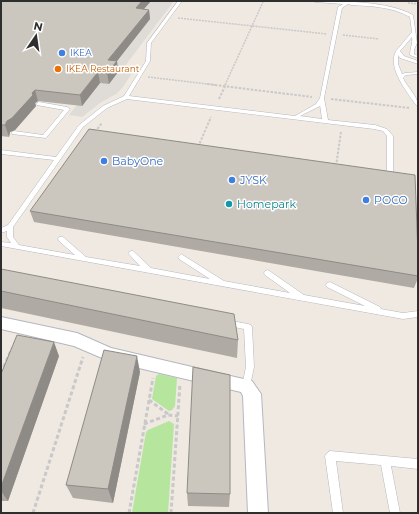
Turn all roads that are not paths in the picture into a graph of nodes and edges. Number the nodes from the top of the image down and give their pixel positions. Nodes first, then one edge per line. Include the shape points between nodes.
1 (180, 1) edge
2 (316, 1) edge
3 (348, 4) junction
4 (414, 32) junction
5 (398, 51) junction
6 (418, 57) edge
7 (418, 63) edge
8 (418, 73) edge
9 (401, 78) junction
10 (126, 96) junction
11 (322, 98) junction
12 (39, 104) dead end
13 (418, 104) edge
14 (294, 116) junction
15 (325, 120) junction
16 (77, 132) junction
17 (14, 133) dead end
18 (94, 134) edge
19 (1, 152) edge
20 (57, 159) junction
21 (382, 173) edge
22 (10, 226) junction
23 (1, 231) edge
24 (61, 239) dead end
25 (1, 244) edge
26 (18, 247) junction
27 (131, 253) dead end
28 (181, 257) dead end
29 (85, 259) junction
30 (148, 270) junction
31 (268, 273) dead end
32 (225, 284) junction
33 (330, 285) dead end
34 (303, 298) junction
35 (382, 312) junction
36 (418, 314) edge
37 (218, 322) edge
38 (1, 323) edge
39 (246, 386) junction
40 (385, 461) junction
41 (418, 464) edge
42 (258, 513) edge
43 (338, 513) edge
44 (395, 513) edge

1 - 10 lane via 149,43 148,61
2 - 3 lane
3 - 4 lane via 405,11 412,16
3 - 11 lane via 340,7
4 - 5 lane
4 - 6 lane via 412,54
5 - 7 lane via 402,57
5 - 9 lane via 395,55 396,68
8 - 9 lane via 405,74
9 - 13 lane
10 - 14 lane
10 - 16 lane via 93,116
11 - 14 lane via 318,105 301,115
11 - 15 lane
12 - 17 lane via 67,109 44,137
14 - 15 lane
15 - 21 lane via 385,130 390,136 393,175
16 - 18 lane
16 - 20 lane
19 - 20 lane
20 - 22 lane
22 - 23 lane
22 - 26 lane via 10,237
24 - 29 lane
25 - 26 lane
26 - 29 lane
27 - 30 lane
28 - 32 lane
29 - 30 lane
30 - 32 lane
31 - 34 lane
32 - 34 lane
33 - 35 lane
34 - 35 lane
35 - 36 lane via 403,316
37 - 39 lane via 248,327 250,367
38 - 39 street via 77,340 109,354
39 - 42 street via 252,394
40 - 41 lane
40 - 43 lane via 330,456
40 - 44 lane

